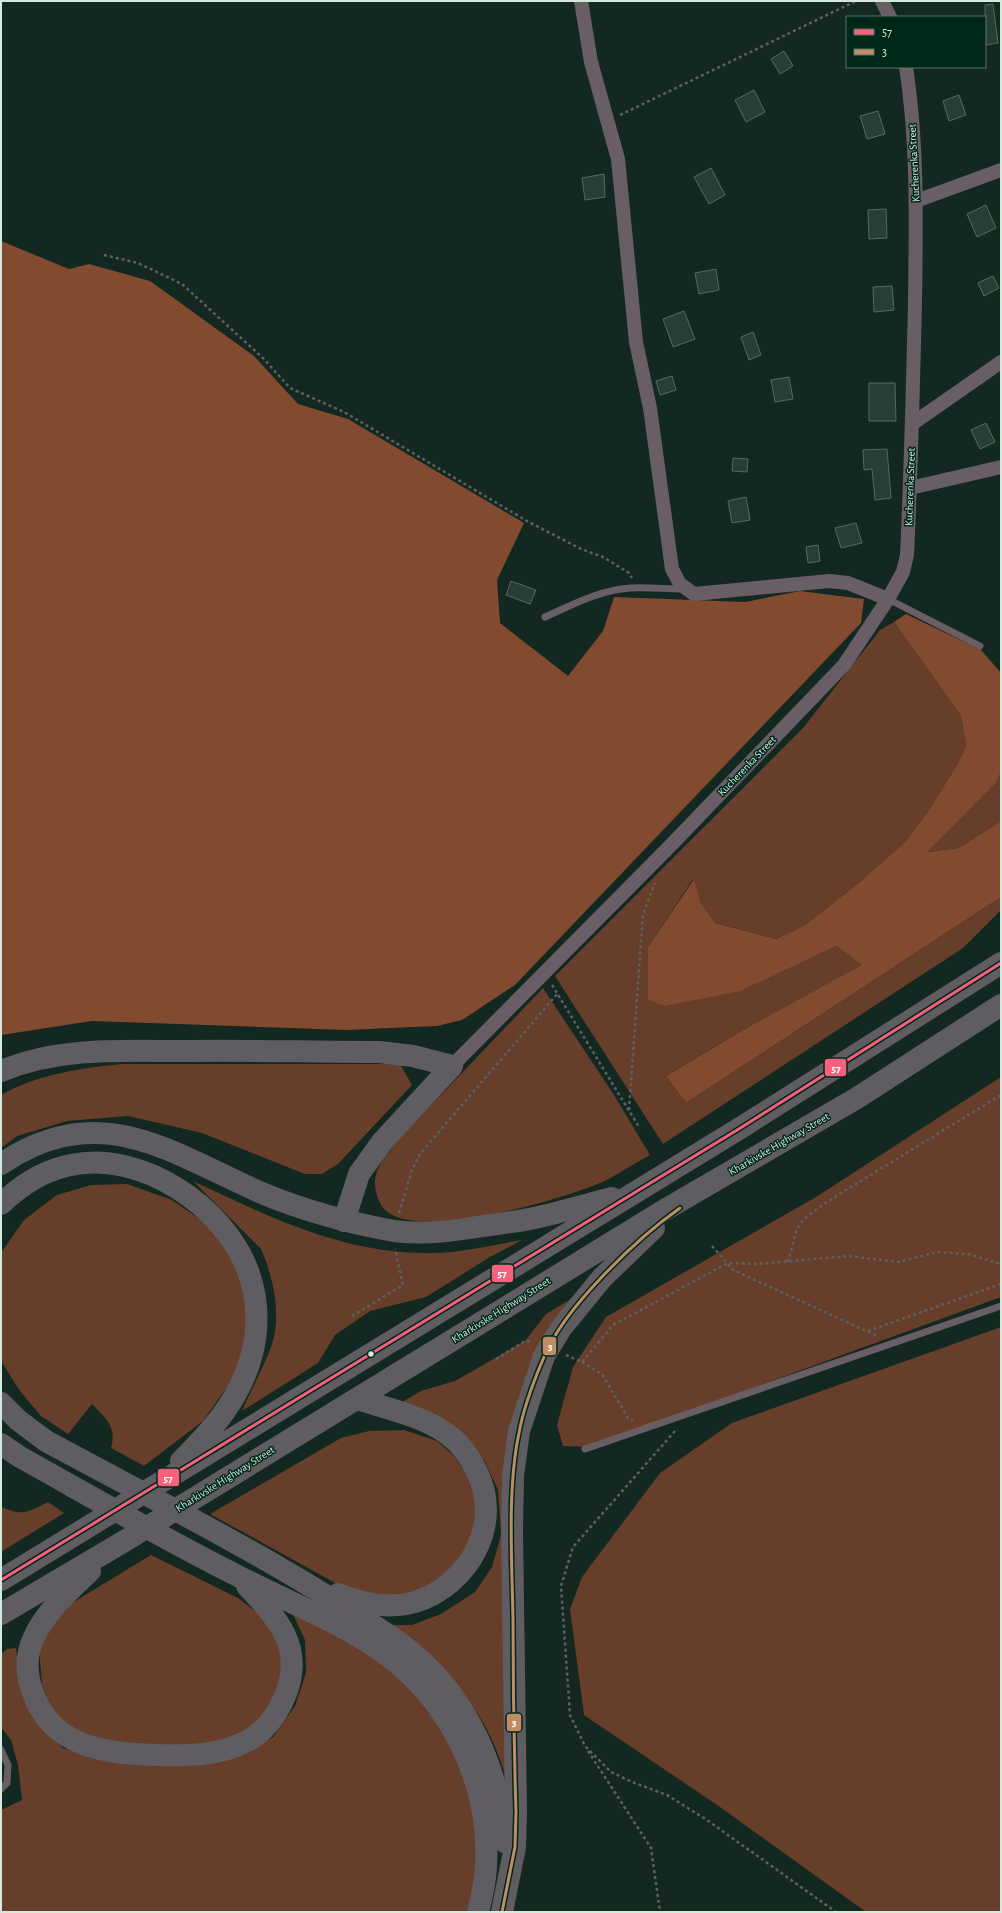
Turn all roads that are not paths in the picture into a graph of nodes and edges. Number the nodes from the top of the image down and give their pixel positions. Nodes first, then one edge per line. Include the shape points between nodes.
1 (581, 1) edge
2 (882, 1) edge
3 (890, 16) edge
4 (906, 68) edge
5 (1001, 170) edge
6 (916, 201) junction
7 (1001, 362) edge
8 (912, 424) junction
9 (1001, 467) edge
10 (910, 488) junction
11 (688, 589) junction
12 (888, 599) junction
13 (545, 617) dead end
14 (980, 646) dead end
15 (1001, 963) edge
16 (1001, 1005) edge
17 (452, 1066) junction
18 (1, 1071) edge
19 (760, 1156) junction
20 (1, 1164) edge
21 (636, 1192) junction
22 (1, 1204) edge
23 (344, 1221) junction
24 (1001, 1306) edge
25 (357, 1398) junction
26 (1, 1403) edge
27 (1, 1444) edge
28 (585, 1449) dead end
29 (152, 1489) junction
30 (123, 1542) junction
31 (237, 1576) junction
32 (1, 1580) edge
33 (302, 1580) junction
34 (1, 1614) edge
35 (1, 1750) edge
36 (1, 1789) edge
37 (509, 1881) junction
38 (478, 1912) edge
39 (502, 1912) edge

1 - 11 street via 591,62 618,160 636,342 650,408 672,569 680,584
2 - 3 street
4 - 6 street, Kucherenka Street
5 - 6 street
6 - 8 street, Kucherenka Street
7 - 8 street
8 - 10 street, Kucherenka Street
9 - 10 street
10 - 12 street, Kucherenka Street via 907,555 903,572
11 - 12 street via 694,594 829,581 848,582
11 - 13 lane via 630,588 598,595
12 - 14 lane
12 - 17 street, Kucherenka Street via 844,665
15 - 21 highway
16 - 19 highway, Kharkivske Highway Street via 857,1098
17 - 18 highway via 413,1056 379,1052 109,1051 51,1057
17 - 23 highway via 382,1142 359,1174
19 - 25 highway, Kharkivske Highway Street via 668,1208
19 - 37 highway via 674,1212 639,1241 579,1304 542,1362 519,1431 513,1476 512,1601 516,1812 515,1847
20 - 23 highway via 50,1138 76,1133 118,1134 161,1146 296,1207
21 - 23 highway via 543,1216 442,1232 396,1231
21 - 29 highway
22 - 29 highway via 15,1190 51,1170 72,1164 90,1163 126,1166 162,1180 199,1204 223,1228 239,1252 254,1288 257,1313 255,1340 248,1369 224,1414
24 - 28 lane
25 - 30 highway, Kharkivske Highway Street
25 - 33 highway via 430,1424 453,1439 473,1464 481,1482 486,1513 483,1533 473,1556 460,1575 439,1591 415,1602 391,1605 366,1603
26 - 33 highway via 18,1420 46,1441
27 - 31 highway via 20,1458
29 - 32 highway
30 - 31 highway via 78,1582 50,1612 34,1636 30,1648 30,1686 41,1711 55,1728 86,1746 136,1754 211,1753 248,1741 267,1726 280,1707 290,1681 291,1653 282,1627 273,1614
30 - 34 highway, Kharkivske Highway Street
31 - 38 highway via 327,1619 378,1649 412,1678 439,1708 455,1731 470,1765 482,1803 486,1867
33 - 37 highway via 406,1648 429,1669 459,1705 478,1738 496,1786 504,1828
35 - 36 lane via 8,1764 8,1783
37 - 39 highway

